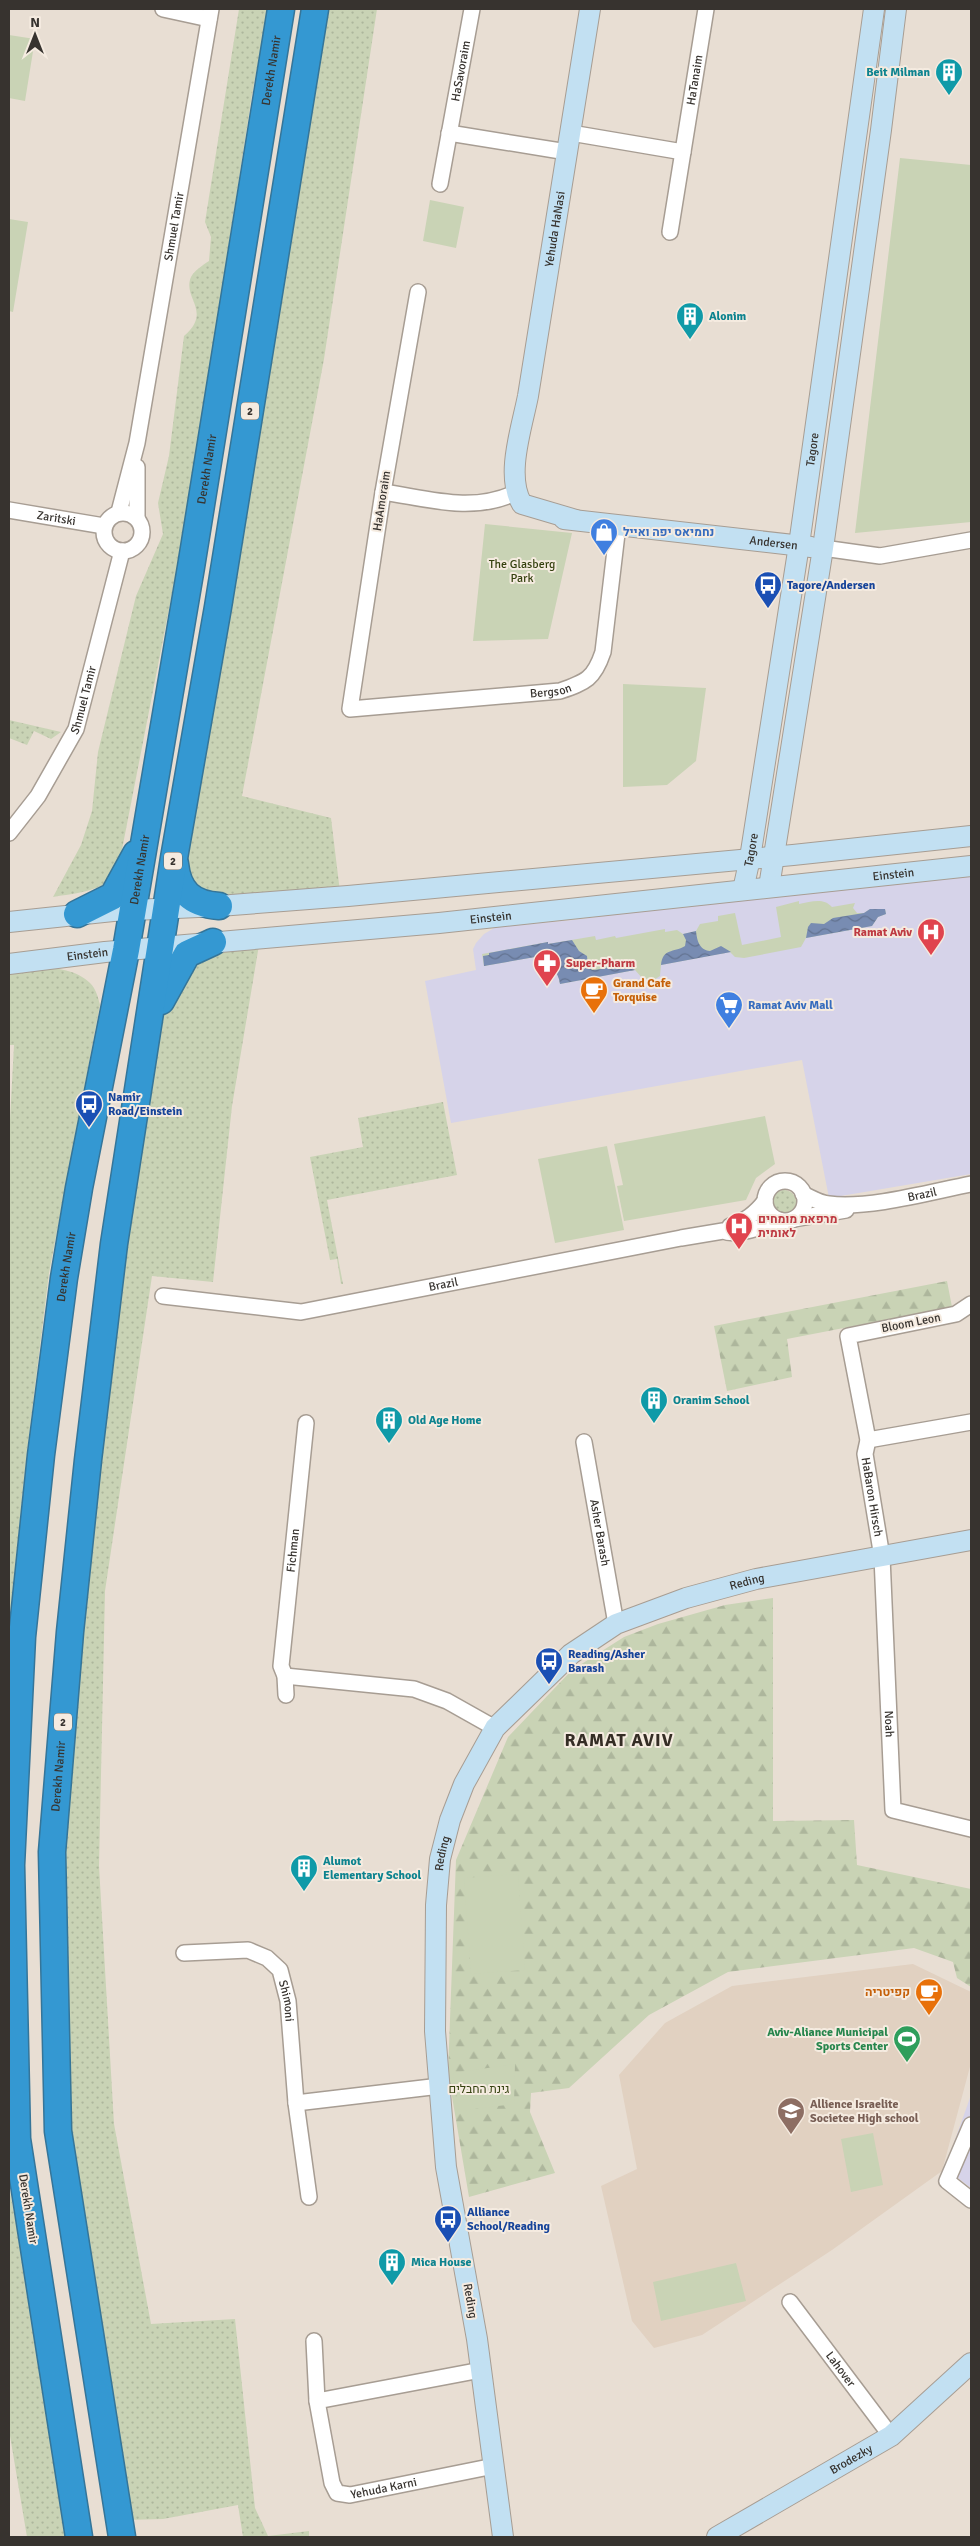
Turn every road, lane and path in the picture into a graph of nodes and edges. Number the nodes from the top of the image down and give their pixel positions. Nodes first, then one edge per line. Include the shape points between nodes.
1 (163, 9) edge
2 (281, 9) edge
3 (315, 9) edge
4 (472, 9) edge
5 (590, 9) edge
6 (706, 9) edge
7 (874, 9) edge
8 (896, 9) edge
9 (210, 14) edge
10 (449, 134) junction
11 (569, 143) junction
12 (683, 152) junction
13 (440, 184) dead end
14 (670, 232) dead end
15 (418, 292) dead end
16 (137, 443) junction
17 (384, 492) junction
18 (511, 495) junction
19 (9, 510) edge
20 (120, 512) junction
21 (137, 518) junction
22 (618, 524) junction
23 (104, 526) junction
24 (971, 540) edge
25 (799, 545) junction
26 (823, 548) junction
27 (122, 551) junction
28 (350, 709) joint
29 (9, 832) edge
30 (971, 836) edge
31 (144, 841) junction
32 (774, 856) junction
33 (174, 858) junction
34 (750, 858) junction
35 (971, 866) edge
36 (769, 887) junction
37 (743, 890) junction
38 (219, 906) junction
39 (133, 909) junction
40 (166, 909) junction
41 (77, 914) junction
42 (9, 922) edge
43 (214, 942) junction
44 (161, 947) junction
45 (126, 950) junction
46 (9, 964) edge
47 (148, 1029) junction
48 (971, 1184) edge
49 (803, 1194) junction
50 (765, 1201) junction
51 (874, 1202) junction
52 (794, 1219) junction
53 (779, 1220) junction
54 (723, 1231) junction
55 (163, 1296) dead end
56 (971, 1304) edge
57 (848, 1336) joint
58 (971, 1422) edge
59 (306, 1423) dead end
60 (868, 1440) junction
61 (584, 1442) dead end
62 (971, 1540) edge
63 (882, 1557) junction
64 (616, 1624) junction
65 (285, 1676) junction
66 (286, 1695) dead end
67 (495, 1728) junction
68 (971, 1829) edge
69 (184, 1953) dead end
70 (440, 2086) junction
71 (296, 2103) junction
72 (971, 2125) edge
73 (309, 2197) dead end
74 (971, 2200) edge
75 (790, 2302) dead end
76 (314, 2341) dead end
77 (971, 2363) edge
78 (481, 2370) junction
79 (317, 2401) junction
80 (891, 2436) junction
81 (494, 2466) junction
82 (501, 2513) junction
83 (79, 2537) edge
84 (122, 2537) edge
85 (503, 2537) edge
86 (511, 2537) edge
87 (717, 2537) edge

1 - 9 street
2 - 31 highway, Derekh Namir
3 - 33 highway, Derekh Namir / 2
4 - 10 street, HaSavoraim
5 - 11 street, Yehuda HaNasi
6 - 12 street, HaTanaim
7 - 25 street, Tagore
8 - 26 street, Tagore
9 - 16 street, Shmuel Tamir
10 - 11 street
10 - 13 street, HaSavoraim
11 - 12 street
11 - 18 street, Yehuda HaNasi via 528,396 518,447 508,473
12 - 14 street, HaTanaim
15 - 17 street, HaAmoraim
16 - 20 street, Shmuel Tamir
16 - 21 street, Shmuel Tamir
17 - 18 street via 469,505
17 - 28 street, HaAmoraim
18 - 22 street, Andersen via 510,507 519,513
19 - 23 street, Zaritski
20 - 21 street
20 - 23 street via 110,517
21 - 27 street via 141,523 142,536 135,547
22 - 25 street, Andersen
22 - 28 street, Bergson via 604,644 597,670 585,683 560,691
23 - 27 street via 107,543
24 - 26 street, Andersen via 880,556
25 - 26 street, Andersen
25 - 34 street, Tagore
26 - 32 street, Tagore
27 - 29 street, Shmuel Tamir via 76,729 38,796
30 - 32 street
31 - 39 highway, Derekh Namir
31 - 41 highway via 113,896
32 - 34 street
32 - 36 street, Tagore
33 - 38 highway via 178,883 187,897 199,903
33 - 40 highway, Derekh Namir / 2
34 - 37 street, Tagore
34 - 38 street
35 - 36 street, Einstein
36 - 37 street, Einstein
37 - 43 street, Einstein
38 - 40 street
39 - 40 street
39 - 41 street
39 - 45 highway, Derekh Namir
40 - 44 highway, Derekh Namir / 2
41 - 42 street
43 - 44 street, Einstein
43 - 47 highway via 187,954
44 - 45 street, Einstein
44 - 47 highway, Derekh Namir / 2
45 - 46 street, Einstein
45 - 83 highway, Derekh Namir via 76,1205 41,1455 22,1637 11,1866 17,2138
47 - 84 highway, Derekh Namir / 2 via 114,1244 88,1460 52,1852 58,2131
48 - 51 street, Brazil
49 - 50 street via 792,1183 780,1182 769,1189
49 - 51 street, Brazil via 830,1204
49 - 52 street via 802,1211
50 - 53 street via 769,1213
50 - 54 street, Brazil via 743,1222 728,1226
51 - 52 street, Brazil
52 - 53 street
53 - 54 street, Brazil via 761,1227 728,1233
54 - 55 street, Brazil via 301,1312
56 - 57 street, Bloom Leon via 956,1314
57 - 60 street, HaBaron Hirsch
58 - 60 street, HaBaron Hirsch
59 - 65 street, Fichman via 281,1666
60 - 63 street, HaBaron Hirsch via 865,1454
61 - 64 street, Asher Barash
62 - 63 street, Reding
63 - 64 street, Reding via 756,1578 686,1598
63 - 68 street, Noah via 893,1810
64 - 67 street, Reding via 571,1654
65 - 66 street, Fichman
65 - 67 street via 414,1689 447,1701
67 - 70 street, Reding via 464,1784 440,1859 436,1905 435,2031
69 - 71 street, Shimoni via 248,1950 267,1958 280,1970 288,2001
70 - 71 street
70 - 78 street, Reding via 446,2167
71 - 73 street, Shimoni
72 - 74 street via 947,2181
75 - 80 street, Lahover
76 - 79 street, Yehuda Karni
77 - 80 street, Brodezky
78 - 79 street
78 - 81 street, Reding
79 - 81 street, Yehuda Karni via 332,2484 337,2493 350,2495
80 - 87 street, Brodezky
81 - 82 street, Reding
82 - 85 street, Reding
82 - 86 street, Reding

